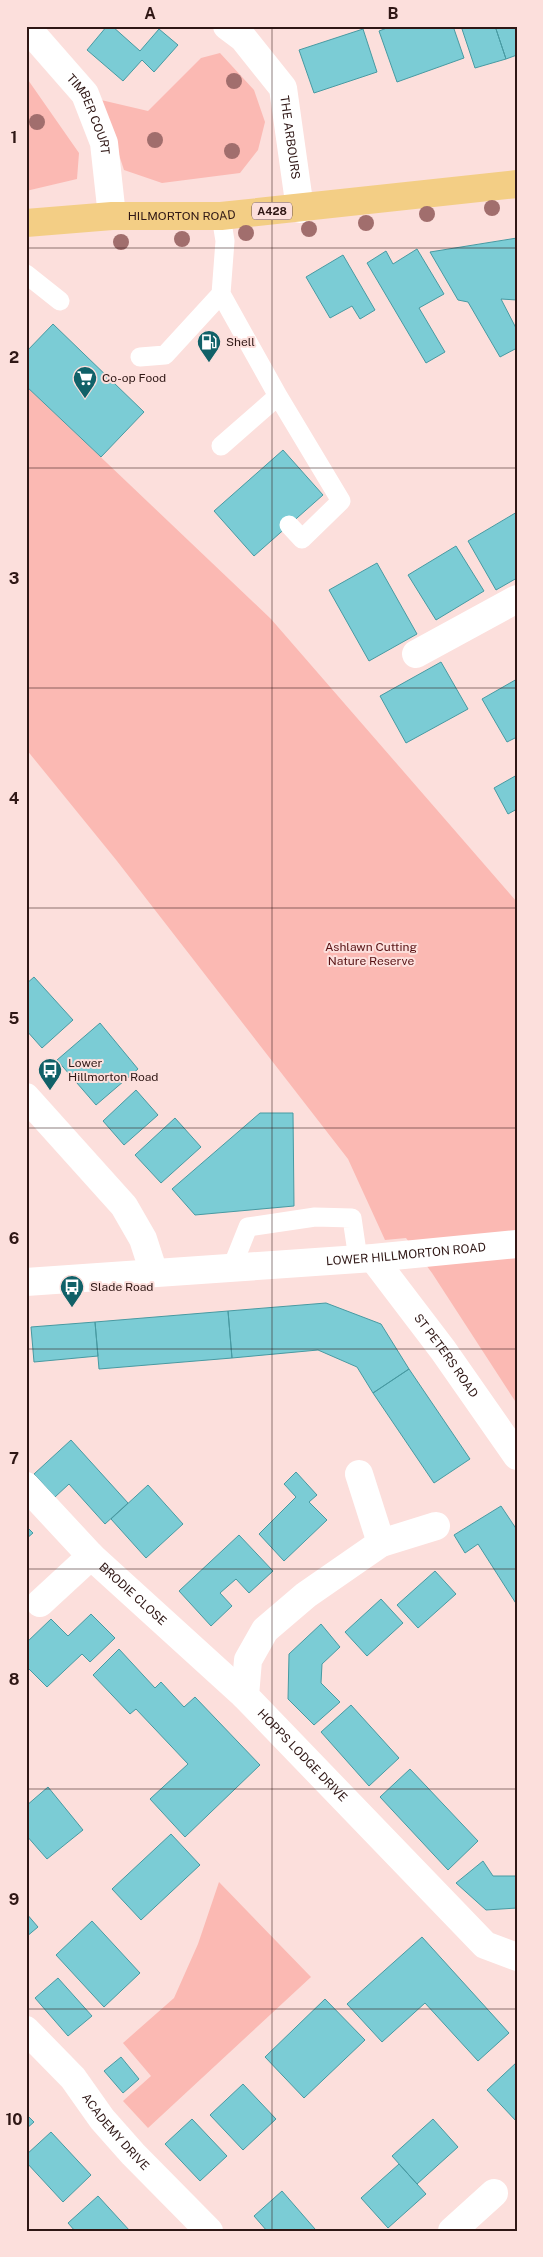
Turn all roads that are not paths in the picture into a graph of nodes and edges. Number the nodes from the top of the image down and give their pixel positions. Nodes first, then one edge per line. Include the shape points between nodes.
1 (227, 26) edge
2 (29, 38) edge
3 (517, 184) edge
4 (300, 209) junction
5 (112, 216) junction
6 (221, 216) junction
7 (26, 223) edge
8 (26, 274) edge
9 (222, 294) junction
10 (60, 301) dead end
11 (140, 357) dead end
12 (278, 396) junction
13 (221, 446) dead end
14 (289, 525) dead end
15 (517, 599) edge
16 (416, 654) dead end
17 (26, 1097) edge
18 (517, 1244) edge
19 (377, 1258) junction
20 (232, 1267) junction
21 (154, 1273) junction
22 (26, 1282) edge
23 (517, 1456) edge
24 (359, 1474) dead end
25 (26, 1486) edge
26 (436, 1526) dead end
27 (381, 1543) junction
28 (91, 1556) junction
29 (40, 1603) dead end
30 (246, 1696) junction
31 (516, 1960) edge
32 (26, 2030) edge
33 (494, 2193) dead end
34 (209, 2231) edge
35 (452, 2231) edge

1 - 4 street, THE ARBOURS via 243,38 283,88
2 - 5 street, TIMBER COURT via 85,94 104,143
3 - 4 highway, HILMORTON ROAD / A428
4 - 6 highway, HILMORTON ROAD / A428
5 - 6 highway, HILMORTON ROAD / A428
5 - 7 highway, HILMORTON ROAD / A428
6 - 9 lane via 225,241
8 - 10 lane
9 - 11 lane via 165,355
9 - 12 lane
12 - 13 lane
12 - 14 lane via 341,501 302,539
15 - 16 street
17 - 21 street via 124,1206 144,1239
18 - 19 street, LOWER HILLMORTON ROAD
19 - 20 street, LOWER HILLMORTON ROAD
19 - 20 lane via 352,1218 315,1217 248,1227
19 - 23 street, ST PETERS ROAD
20 - 21 street, LOWER HILLMORTON ROAD
21 - 22 street, LOWER HILLMORTON ROAD
24 - 27 street
25 - 28 street, BRODIE CLOSE
26 - 27 street
27 - 30 street via 306,1595 266,1630 248,1660
28 - 29 street
28 - 30 street, BRODIE CLOSE
30 - 31 street, HOPPS LODGE DRIVE via 485,1944
32 - 34 street, ACADEMY DRIVE via 74,2078 102,2119 133,2154
33 - 35 street

